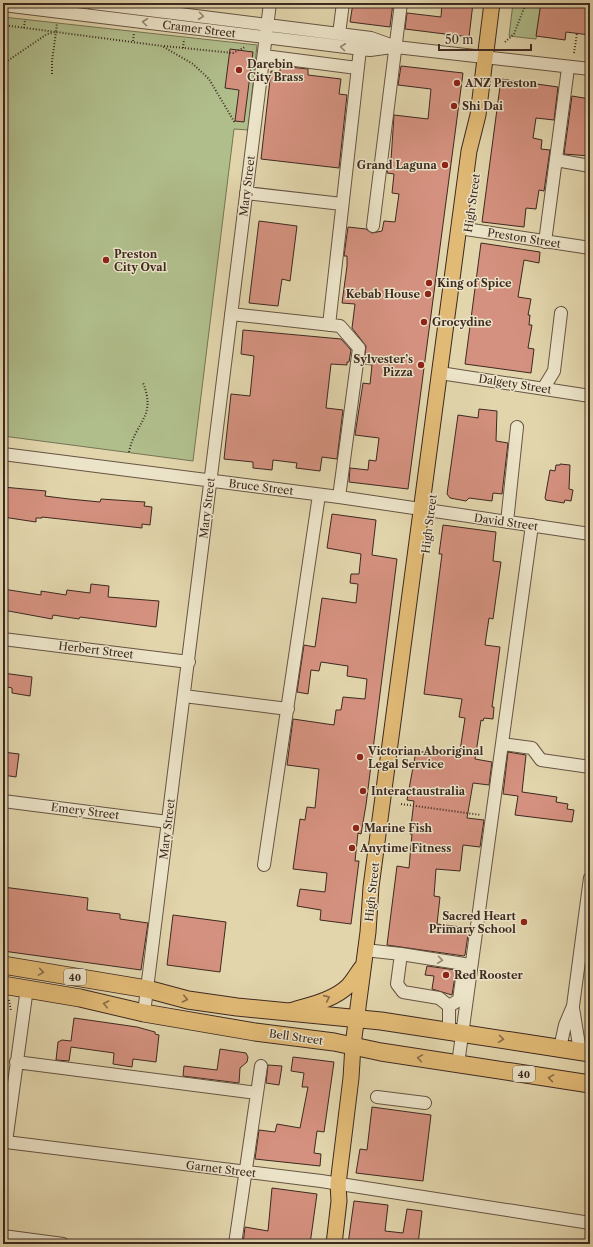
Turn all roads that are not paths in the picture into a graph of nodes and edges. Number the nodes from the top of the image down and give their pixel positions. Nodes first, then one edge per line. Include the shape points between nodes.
1 (93, 3) edge
2 (270, 3) edge
3 (401, 3) edge
4 (492, 3) edge
5 (3, 5) edge
6 (343, 5) edge
7 (22, 9) edge
8 (53, 11) edge
9 (267, 31) junction
10 (339, 34) junction
11 (323, 44) junction
12 (396, 47) junction
13 (360, 49) junction
14 (264, 56) junction
15 (485, 58) junction
16 (320, 63) junction
17 (357, 68) junction
18 (568, 68) junction
19 (590, 69) edge
20 (590, 73) edge
21 (556, 160) junction
22 (590, 166) edge
23 (246, 194) junction
24 (342, 204) junction
25 (373, 226) dead end
26 (463, 229) junction
27 (544, 242) junction
28 (590, 248) edge
29 (561, 313) dead end
30 (231, 314) junction
31 (329, 325) junction
32 (444, 374) junction
33 (543, 389) junction
34 (590, 396) edge
35 (517, 427) dead end
36 (3, 454) edge
37 (211, 481) junction
38 (319, 495) junction
39 (339, 497) junction
40 (427, 510) junction
41 (507, 522) junction
42 (532, 525) junction
43 (590, 534) edge
44 (3, 639) edge
45 (189, 662) junction
46 (184, 696) junction
47 (288, 710) junction
48 (502, 744) junction
49 (590, 767) edge
50 (3, 801) edge
51 (168, 822) junction
52 (264, 865) dead end
53 (590, 878) edge
54 (365, 950) junction
55 (402, 954) junction
56 (3, 965) edge
57 (363, 965) junction
58 (3, 984) edge
59 (27, 988) junction
60 (147, 989) junction
61 (449, 1006) junction
62 (572, 1006) junction
63 (290, 1011) junction
64 (144, 1012) junction
65 (357, 1018) junction
66 (456, 1032) junction
67 (353, 1045) junction
68 (560, 1048) junction
69 (585, 1052) edge
70 (16, 1062) junction
71 (458, 1064) junction
72 (261, 1066) dead end
73 (590, 1084) edge
74 (257, 1093) junction
75 (377, 1097) dead end
76 (425, 1103) dead end
77 (245, 1172) junction
78 (338, 1184) junction
79 (590, 1223) edge
80 (3, 1236) edge
81 (64, 1244) edge
82 (235, 1244) edge
83 (325, 1244) edge
84 (334, 1244) edge

1 -> 9 street, Cramer Street
2 - 9 street, Mary Street
3 - 12 street
4 - 15 main road, High Street
5 - 7 street, Cramer Street
6 - 10 street
7 - 8 street, Cramer Street
9 -> 8 street, Cramer Street
9 - 10 street, Cramer Street
9 - 11 street, Cramer Street
9 - 14 street, Mary Street
10 - 12 street, Cramer Street via 371,38
13 -> 11 street, Cramer Street
11 - 16 street
12 - 13 street, Cramer Street
12 - 15 street, Cramer Street
12 - 25 street
13 - 17 street
14 - 16 street
14 - 23 street, Mary Street
15 - 18 street, Cramer Street
15 - 26 main road, High Street via 478,115 469,151
16 - 17 street
17 - 24 street
18 - 19 street
18 - 20 street
18 - 21 street
21 - 22 street
21 - 27 street
23 - 24 street
23 - 30 street, Mary Street
24 - 31 street
26 - 27 street, Preston Street
26 - 32 main road, High Street
27 - 28 street, Preston Street
29 - 33 street via 554,371
30 - 31 street
30 - 37 street, Mary Street
31 - 39 street via 340,326 359,348
32 - 33 street, Dalgety Street
32 - 40 main road, High Street
33 - 34 street, Dalgety Street
35 - 41 street
36 - 37 street, Bruce Street
37 - 38 street, Bruce Street
37 - 45 street, Mary Street
38 - 39 street, Bruce Street
38 - 47 street
39 - 40 street, Bruce Street
40 - 41 street, David Street
40 - 54 main road, High Street via 371,887
41 - 42 street, David Street
42 - 43 street, David Street
42 - 48 street
44 - 45 street, Herbert Street
45 - 46 street, Mary Street
46 - 47 street
46 - 51 street, Mary Street
47 - 52 street
48 - 49 street via 532,748 541,760
48 - 66 street
50 - 51 street, Emery Street
51 - 60 street, Mary Street
53 - 62 street
54 - 55 street
54 - 57 main road, High Street
55 - 61 street via 397,984 403,992 439,998
55 -> 61 street via 464,964 459,1000
56 -> 60 highway, 40
63 -> 57 main road via 338,993 348,986
57 - 65 main road, High Street
58 - 59 highway, Bell Street / 40
64 -> 59 highway, Bell Street / 40
59 - 70 street, Garnet Street
60 -> 63 highway, 40 via 188,1000
60 - 64 street, Mary Street
61 - 66 street
62 - 68 street
62 - 69 street
63 - 65 highway, 40
64 - 67 highway, Bell Street / 40 via 255,1032
65 - 66 highway, 40
65 - 67 main road, High Street
66 -> 68 highway, 40
66 - 71 street
71 -> 67 highway, Bell Street / 40
67 - 78 main road, High Street
68 - 69 highway, 40
70 - 74 street
70 - 77 street, Garnet Street via 6,1142
73 -> 71 highway, Bell Street / 40
72 - 74 street
74 - 77 street
75 - 76 street
77 - 78 street, Garnet Street
77 - 82 street
78 - 79 street, Garnet Street
78 - 83 main road, High Street via 331,1200
78 - 84 main road, High Street via 340,1201
80 - 81 street

